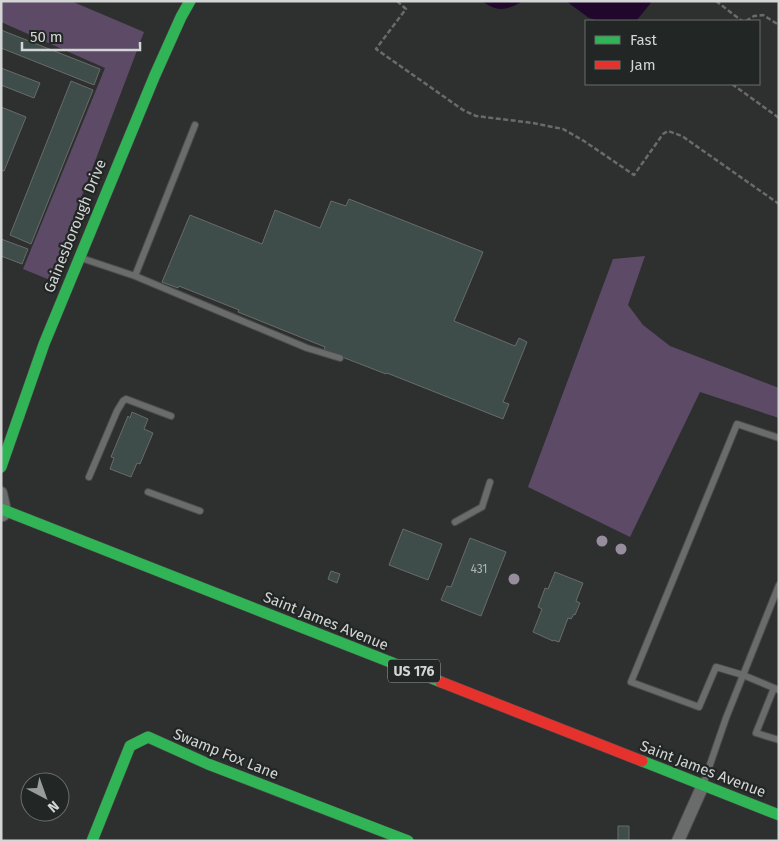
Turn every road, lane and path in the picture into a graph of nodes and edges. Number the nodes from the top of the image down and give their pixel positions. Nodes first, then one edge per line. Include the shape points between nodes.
1 (190, 1) edge
2 (397, 1) edge
3 (716, 1) edge
4 (741, 20) edge
5 (748, 20) edge
6 (779, 25) edge
7 (733, 85) edge
8 (779, 118) edge
9 (195, 126) dead end
10 (779, 204) edge
11 (80, 257) junction
12 (135, 276) junction
13 (340, 358) dead end
14 (171, 416) dead end
15 (779, 438) edge
16 (1, 467) edge
17 (90, 477) dead end
18 (490, 482) dead end
19 (1, 492) edge
20 (148, 492) dead end
21 (200, 511) dead end
22 (3, 513) edge
23 (455, 522) dead end
24 (779, 585) edge
25 (742, 675) junction
26 (777, 689) edge
27 (779, 740) edge
28 (703, 785) junction
29 (779, 815) edge
30 (92, 841) edge
31 (408, 841) edge
32 (678, 841) edge

1 - 11 street, Gainesborough Drive via 154,75
2 - 10 path via 406,9 376,49 463,110 476,116 533,122 563,130 634,175 662,134 668,131 682,136
3 - 4 path
5 - 6 path via 763,15
7 - 8 path
9 - 12 lane
11 - 12 lane
11 - 16 street, Gainesborough Drive via 44,344
12 - 13 lane via 307,348
14 - 17 lane via 126,398 117,411
15 - 25 lane via 737,424 631,682 699,708 716,666
18 - 23 lane via 482,507
19 - 22 street
20 - 21 lane
22 - 28 street, Saint James Avenue / US 176
24 - 25 lane
25 - 26 lane
25 - 28 lane
26 - 27 lane via 756,733
28 - 29 street, Saint James Avenue / US 176
28 - 32 street
30 - 31 street, Swamp Fox Lane via 130,746 148,737 208,764

